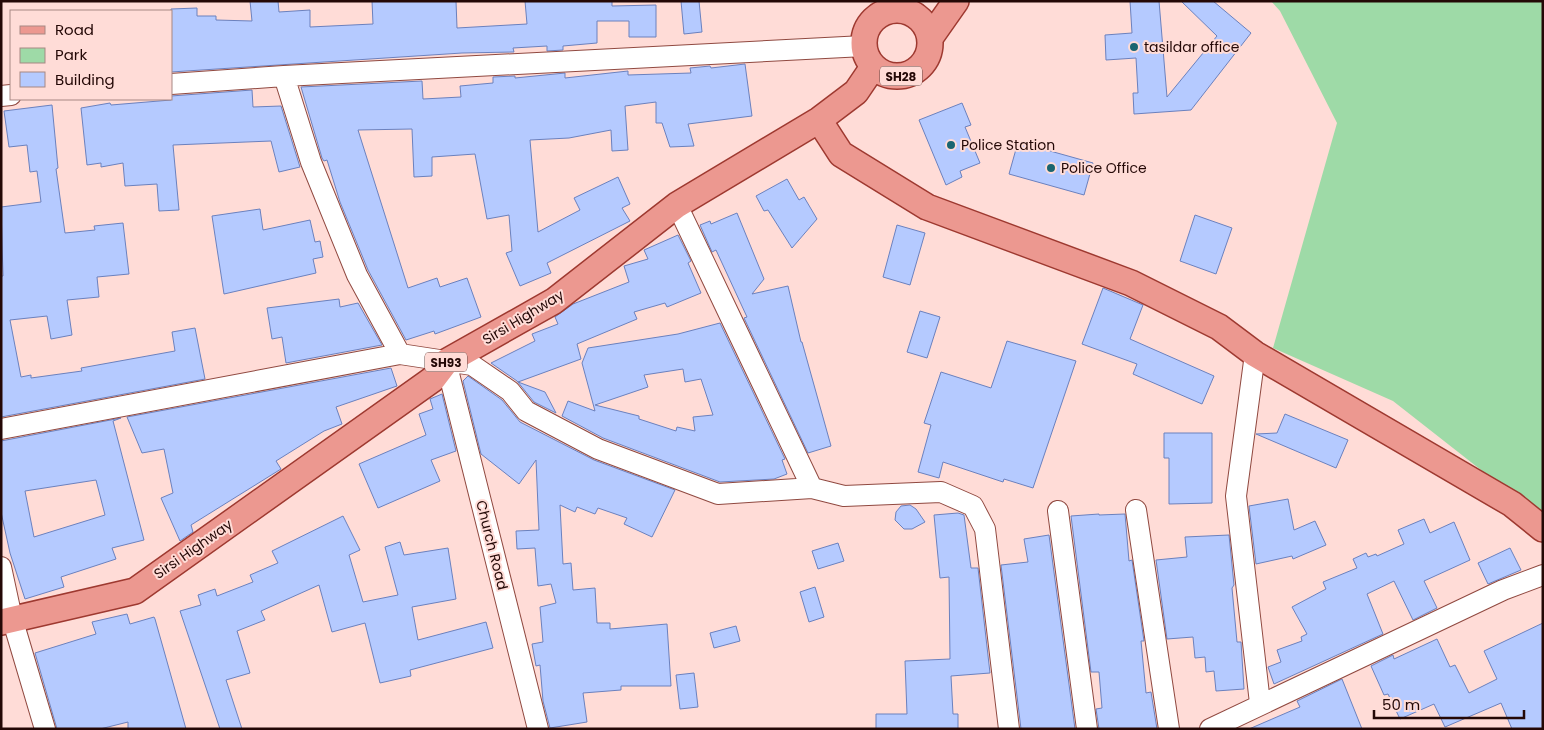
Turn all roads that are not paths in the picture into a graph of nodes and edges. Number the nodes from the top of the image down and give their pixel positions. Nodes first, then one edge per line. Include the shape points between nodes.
1 (956, 1) edge
2 (894, 6) edge
3 (930, 38) junction
4 (868, 56) junction
5 (284, 76) junction
6 (172, 84) edge
7 (819, 120) junction
8 (677, 205) junction
9 (400, 354) junction
10 (1255, 354) junction
11 (446, 362) junction
12 (1, 429) edge
13 (812, 488) junction
14 (1136, 510) dead end
15 (1058, 511) dead end
16 (1543, 529) edge
17 (1, 567) edge
18 (1543, 575) edge
19 (7, 620) edge
20 (1260, 703) junction
21 (44, 729) edge
22 (538, 729) edge
23 (1009, 729) edge
24 (1087, 729) edge
25 (1169, 729) edge
26 (1210, 729) edge

1 - 3 main road, SH28
2 - 3 main road via 921,20
2 - 4 main road via 868,26
3 - 4 main road, SH28 via 926,58 912,72 892,76
4 - 5 street
4 - 7 main road, Sirsi Highway / SH93 via 856,92
5 - 6 street
5 - 9 street via 311,162 357,275
7 - 8 main road, Sirsi Highway / SH93
7 - 10 main road via 840,154 927,207 1131,283 1220,327
8 - 11 main road, Sirsi Highway / SH93 via 554,301
8 - 13 street
9 - 11 street
9 - 12 street
10 - 16 main road via 1512,504
10 - 20 street via 1236,496
11 - 13 street via 472,365 510,391 526,411 598,449 718,494
11 - 19 main road, Sirsi Highway / SH93 via 433,379 135,591
11 - 22 street, Church Road
13 - 23 street via 844,496 941,492 973,506 985,529
14 - 25 street
15 - 24 street
17 - 19 street
18 - 20 street via 1503,590
19 - 21 street
20 - 26 street

